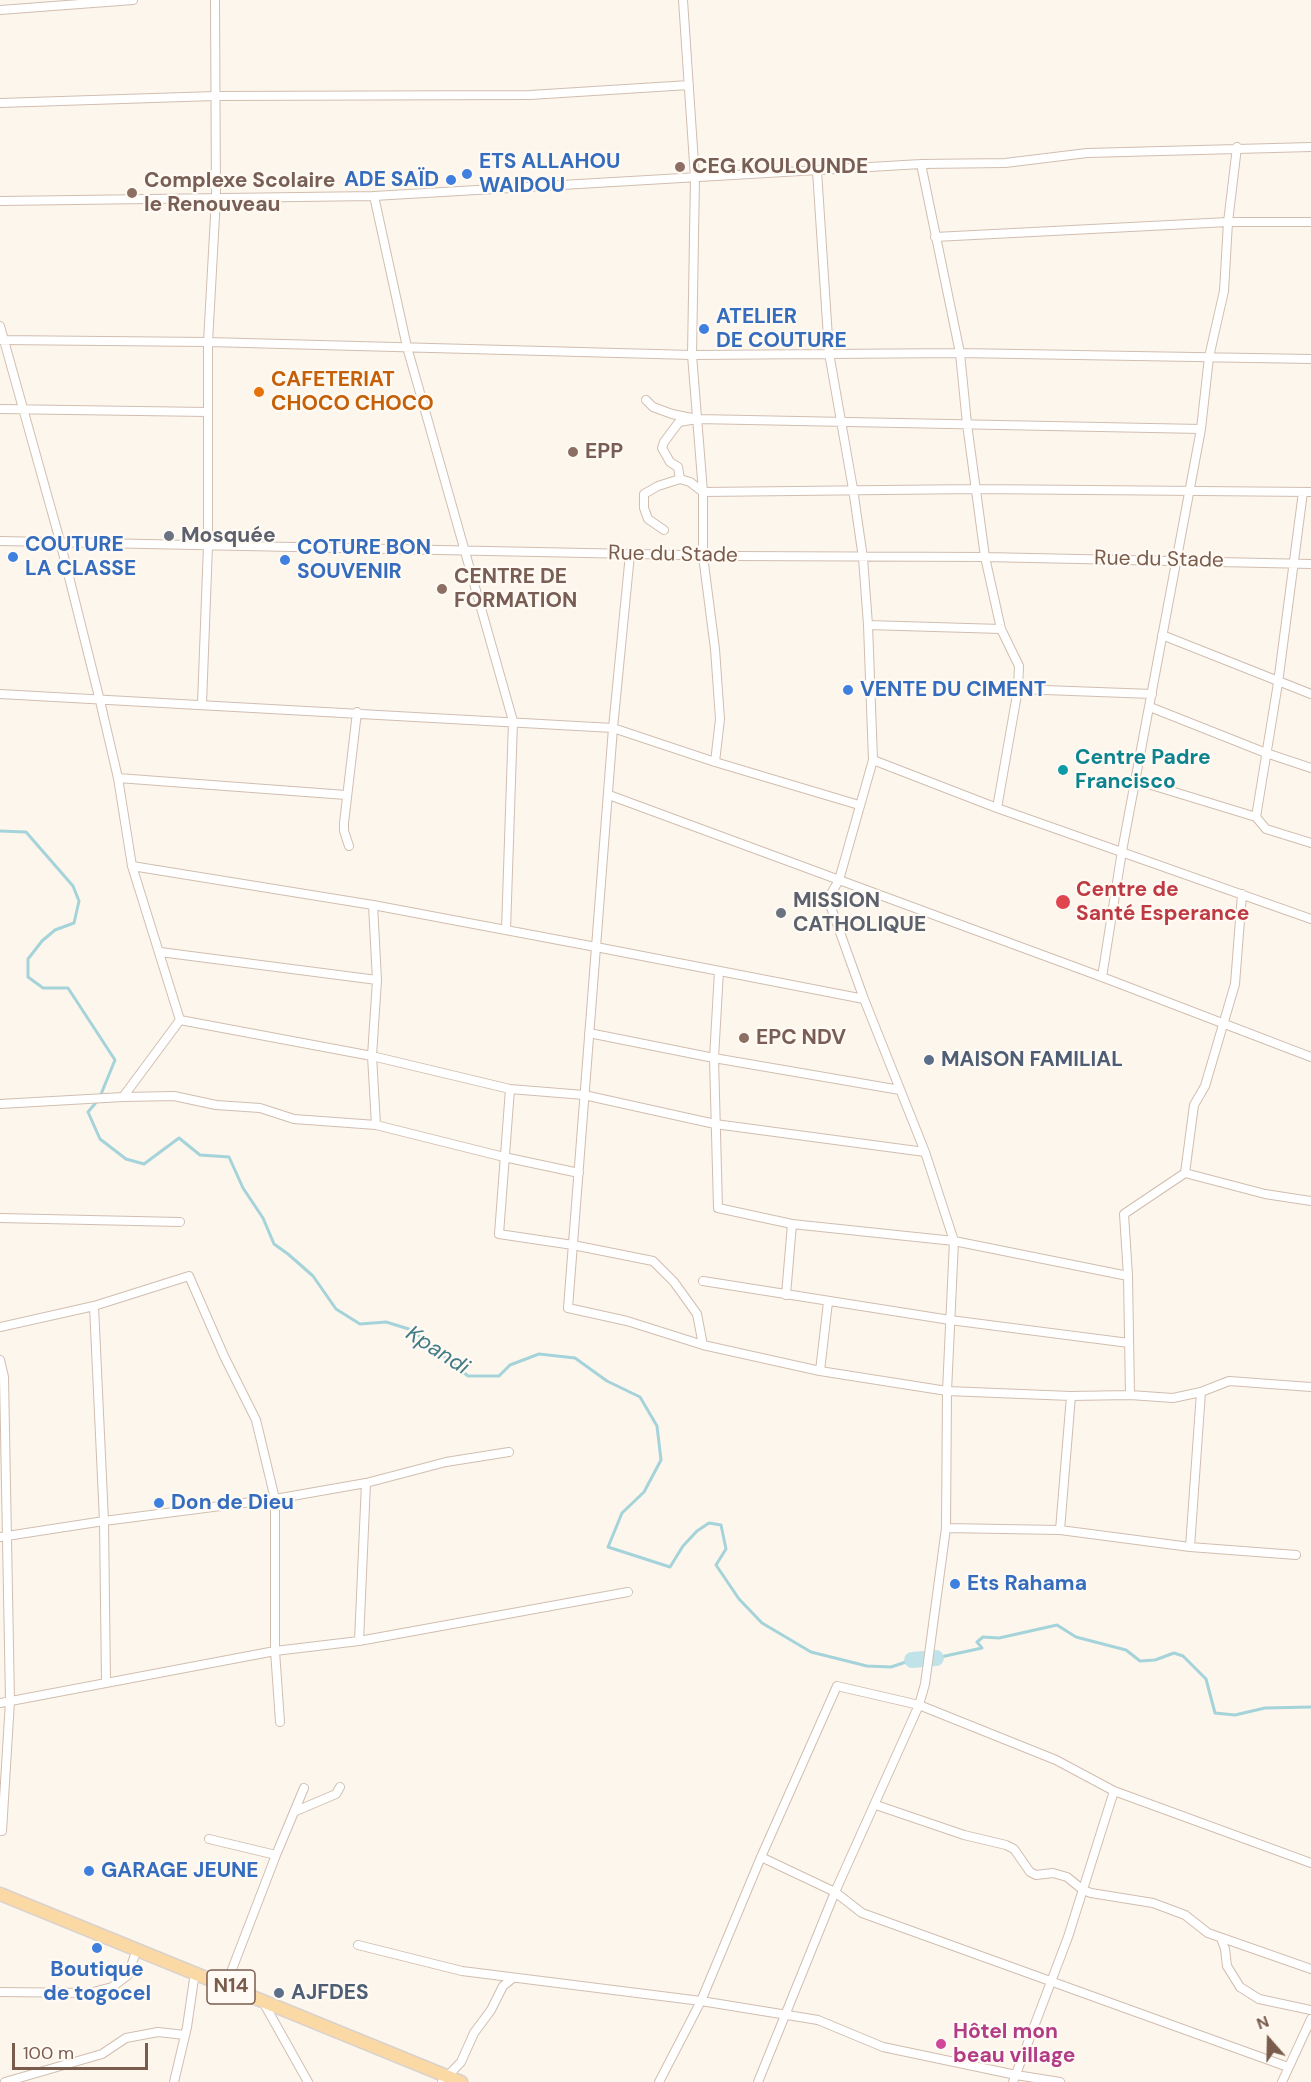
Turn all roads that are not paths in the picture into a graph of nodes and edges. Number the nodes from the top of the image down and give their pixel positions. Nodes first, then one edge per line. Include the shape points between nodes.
1 (133, 0) edge
2 (215, 0) edge
3 (683, 0) edge
4 (0, 10) edge
5 (689, 85) junction
6 (215, 96) junction
7 (0, 103) edge
8 (1237, 147) junction
9 (1311, 147) edge
10 (921, 164) junction
11 (817, 171) junction
12 (695, 178) junction
13 (374, 196) junction
14 (216, 198) junction
15 (0, 201) edge
16 (1228, 222) junction
17 (1311, 222) edge
18 (935, 237) junction
19 (0, 326) edge
20 (2, 340) edge
21 (208, 342) junction
22 (407, 347) junction
23 (829, 353) junction
24 (960, 353) junction
25 (692, 355) junction
26 (1209, 357) junction
27 (1311, 359) edge
28 (646, 400) dead end
29 (0, 409) edge
30 (23, 409) junction
31 (208, 412) junction
32 (698, 419) junction
33 (841, 420) junction
34 (967, 424) junction
35 (1201, 429) junction
36 (680, 479) junction
37 (853, 489) junction
38 (975, 489) junction
39 (1189, 491) junction
40 (703, 492) junction
41 (1307, 492) edge
42 (664, 530) dead end
43 (0, 541) edge
44 (60, 541) junction
45 (208, 545) junction
46 (465, 551) junction
47 (630, 554) junction
48 (703, 556) junction
49 (985, 557) junction
50 (862, 558) junction
51 (1176, 561) junction
52 (1293, 563) junction
53 (1311, 564) edge
54 (868, 625) junction
55 (1001, 629) junction
56 (1162, 636) junction
57 (1278, 683) junction
58 (1018, 689) junction
59 (0, 694) edge
60 (1152, 694) junction
61 (1311, 694) edge
62 (100, 701) junction
63 (202, 704) junction
64 (1150, 706) junction
65 (357, 712) junction
66 (513, 721) junction
67 (613, 728) junction
68 (1266, 753) junction
69 (873, 760) junction
70 (715, 762) junction
71 (1311, 768) edge
72 (118, 778) junction
73 (1135, 780) junction
74 (346, 795) junction
75 (609, 795) junction
76 (859, 805) junction
77 (997, 808) junction
78 (1256, 817) junction
79 (1311, 843) edge
80 (349, 846) dead end
81 (1122, 851) junction
82 (132, 866) junction
83 (839, 880) junction
84 (1242, 894) junction
85 (373, 906) junction
86 (1311, 919) edge
87 (506, 930) junction
88 (596, 947) junction
89 (160, 952) junction
90 (719, 971) junction
91 (1102, 977) junction
92 (377, 980) junction
93 (864, 999) junction
94 (180, 1020) junction
95 (1223, 1024) junction
96 (589, 1033) junction
97 (372, 1056) junction
98 (1311, 1057) edge
99 (714, 1058) junction
100 (510, 1089) junction
101 (900, 1090) junction
102 (584, 1095) junction
103 (123, 1097) junction
104 (0, 1104) edge
105 (715, 1124) junction
106 (376, 1125) junction
107 (925, 1152) junction
108 (504, 1157) junction
109 (579, 1173) junction
110 (1185, 1173) junction
111 (1311, 1201) edge
112 (0, 1218) edge
113 (180, 1222) dead end
114 (792, 1224) junction
115 (954, 1241) junction
116 (573, 1245) junction
117 (1128, 1276) junction
118 (704, 1281) dead end
119 (786, 1295) junction
120 (828, 1302) junction
121 (94, 1306) junction
122 (950, 1320) junction
123 (0, 1327) edge
124 (1129, 1343) junction
125 (703, 1345) junction
126 (0, 1360) edge
127 (820, 1371) junction
128 (1311, 1387) edge
129 (946, 1391) junction
130 (1201, 1392) junction
131 (1130, 1395) junction
132 (1071, 1396) junction
133 (509, 1452) dead end
134 (3, 1455) edge
135 (366, 1483) junction
136 (275, 1499) junction
137 (104, 1521) junction
138 (946, 1528) junction
139 (1059, 1530) junction
140 (4, 1537) edge
141 (1190, 1547) junction
142 (1296, 1555) dead end
143 (628, 1592) dead end
144 (359, 1641) junction
145 (275, 1651) junction
146 (106, 1683) junction
147 (10, 1701) junction
148 (0, 1703) edge
149 (919, 1705) junction
150 (280, 1722) dead end
151 (340, 1787) dead end
152 (304, 1788) dead end
153 (1114, 1791) junction
154 (876, 1805) junction
155 (296, 1811) junction
156 (2, 1831) dead end
157 (209, 1839) dead end
158 (276, 1854) junction
159 (761, 1857) junction
160 (1311, 1863) edge
161 (1083, 1890) junction
162 (835, 1892) junction
163 (0, 1894) edge
164 (1221, 1938) junction
165 (358, 1944) dead end
166 (137, 1949) junction
167 (1311, 1969) edge
168 (195, 1972) junction
169 (513, 1978) junction
170 (1050, 1980) junction
171 (226, 1985) junction
172 (0, 1992) edge
173 (261, 1999) junction
174 (701, 2001) junction
175 (1311, 2010) edge
176 (785, 2015) junction
177 (1311, 2019) edge
178 (185, 2035) junction
179 (1288, 2067) junction
180 (445, 2079) edge
181 (1014, 2079) edge
182 (761, 2081) edge
183 (4, 2082) edge
184 (174, 2082) edge
185 (308, 2082) edge
186 (461, 2082) edge
187 (659, 2082) edge
188 (1060, 2082) edge
189 (1282, 2082) edge

1 - 4 street
2 - 6 street
3 - 5 street
5 - 6 street via 530,95
5 - 12 street
6 - 7 street
6 - 14 street
8 - 9 street
8 - 10 street via 1087,153 1005,163
8 - 16 street
10 - 11 street
10 - 18 street
11 - 12 street
11 - 23 street
12 - 13 street
12 - 25 street
13 - 14 street
13 - 22 street
14 - 15 street
14 - 21 street
16 - 17 street
16 - 18 street
16 - 26 street via 1224,291
18 - 24 street
19 - 20 street
20 - 21 street
20 - 30 street
21 - 22 street
21 - 31 street
22 - 25 street
22 - 46 street
23 - 24 street
23 - 25 street
23 - 33 street
24 - 26 street
24 - 34 street
25 - 32 street
26 - 27 street
26 - 35 street
28 - 32 street via 672,414
29 - 30 street
30 - 31 street
30 - 44 street
31 - 45 street
32 - 33 street
32 - 36 street via 679,422 662,448 678,467
32 - 40 street
33 - 34 street
33 - 37 street
34 - 35 street
34 - 38 street
35 - 39 street
36 - 40 street
36 - 42 street via 644,494 648,519
37 - 38 street
37 - 40 street
37 - 50 street
38 - 39 street
38 - 49 street
39 - 41 street
39 - 51 street
40 - 48 street
41 - 52 street
43 - 44 street, Rue du Stade
44 - 45 street, Rue du Stade
44 - 62 street
45 - 46 street, Rue du Stade
45 - 63 street
46 - 47 street, Rue du Stade
46 - 66 street
47 - 48 street, Rue du Stade
47 - 67 street
48 - 50 street, Rue du Stade
48 - 70 street via 716,649 720,718
49 - 50 street, Rue du Stade
49 - 51 street, Rue du Stade
49 - 55 street
50 - 54 street
51 - 52 street, Rue du Stade
51 - 56 street
52 - 53 street, Rue du Stade
52 - 57 street
54 - 55 street
54 - 69 street
55 - 58 street via 1018,666
56 - 57 street
56 - 60 street
57 - 61 street
57 - 68 street
58 - 60 street
58 - 77 street
59 - 62 street
60 - 64 street
62 - 63 street
62 - 72 street
63 - 65 street
64 - 68 street
64 - 73 street
65 - 66 street
65 - 74 street
66 - 67 street
66 - 87 street
67 - 70 street
67 - 75 street
68 - 71 street
68 - 78 street
69 - 76 street
69 - 77 street
70 - 76 street
72 - 74 street
72 - 82 street
73 - 78 street
73 - 81 street
74 - 80 street via 344,831
75 - 83 street
75 - 88 street
76 - 83 street
77 - 81 street
78 - 79 street via 1266,829
81 - 84 street
81 - 91 street
82 - 85 street
82 - 89 street
83 - 91 street
83 - 93 street via 828,899
84 - 86 street
84 - 95 street via 1235,984
85 - 87 street
85 - 92 street
87 - 88 street
88 - 90 street
88 - 96 street
89 - 92 street
89 - 94 street
90 - 93 street
90 - 99 street
91 - 95 street
92 - 97 street
93 - 101 street
94 - 97 street
94 - 103 street
95 - 98 street
95 - 110 street via 1205,1086 1194,1105
96 - 99 street
96 - 102 street
97 - 100 street
97 - 106 street
99 - 101 street
99 - 105 street
100 - 102 street
100 - 108 street
101 - 107 street
102 - 105 street
102 - 109 street
103 - 104 street
103 - 106 street via 174,1096 216,1105 260,1108 294,1119
105 - 107 street
105 - 114 street via 717,1208
106 - 108 street
107 - 115 street
108 - 109 street
108 - 116 street via 498,1234
109 - 116 street
110 - 111 street via 1265,1194
110 - 117 street via 1124,1214
112 - 113 street
114 - 115 street
114 - 119 street
115 - 117 street
115 - 122 street
116 - 125 street via 653,1261 698,1314
116 - 125 street via 568,1308 627,1321
117 - 124 street
118 - 119 street
119 - 120 street
120 - 122 street
120 - 127 street
121 - 123 street
121 - 136 street via 189,1276 256,1420
121 - 137 street
122 - 124 street
122 - 129 street
124 - 131 street
125 - 127 street
126 - 134 street via 4,1377
127 - 129 street
128 - 130 street via 1229,1380
129 - 132 street
129 - 138 street
130 - 131 street via 1173,1398
130 - 141 street
131 - 132 street
132 - 139 street
133 - 135 street via 446,1462
134 - 140 street
135 - 136 street
135 - 144 street
136 - 137 street
136 - 145 street
137 - 140 street
137 - 146 street
138 - 139 street
138 - 149 street
139 - 141 street
140 - 147 street
141 - 142 street
143 - 144 street
144 - 145 street
145 - 146 street
145 - 150 street
146 - 147 street
147 - 148 street
147 - 156 street
149 - 153 street via 1056,1760
149 - 154 street
149 - 159 street via 837,1686
151 - 155 street via 336,1794
152 - 155 street
153 - 160 street
153 - 161 street
154 - 161 street via 1006,1845 1014,1849 1030,1872 1067,1877
154 - 162 street
155 - 158 street
157 - 158 street
158 - 171 street
159 - 162 street
159 - 174 street
161 - 164 street via 1153,1903 1185,1915 1208,1934
161 - 170 street
162 - 170 street via 862,1913
162 - 176 street
163 - 166 main road, N14
164 - 167 street
164 - 175 street via 1227,1966 1240,1987 1259,1999
165 - 169 street via 454,1970
166 - 168 main road, N14
166 - 172 street via 128,1975 112,1987 89,1993
168 - 171 main road, N14
168 - 178 street
169 - 174 street
169 - 180 street via 502,1986 461,2062
170 - 179 street
170 - 181 street
171 - 173 main road, N14
173 - 180 main road, N14
173 - 185 street
174 - 176 street
174 - 187 street
176 - 181 street via 818,2020 884,2047
176 - 182 street
177 - 179 street
178 - 183 street via 158,2032 126,2038 102,2054
178 - 184 street
179 - 189 street
180 - 186 main road, N14
181 - 188 street

